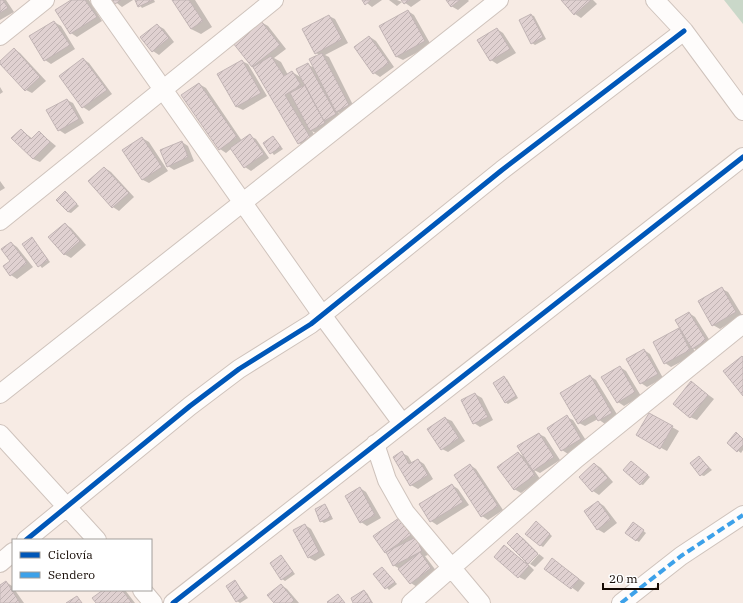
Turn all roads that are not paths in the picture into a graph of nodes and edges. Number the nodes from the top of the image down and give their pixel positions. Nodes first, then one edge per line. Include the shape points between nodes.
1 (45, 0) edge
2 (100, 0) edge
3 (274, 0) edge
4 (499, 0) edge
5 (655, 0) edge
6 (684, 31) junction
7 (0, 36) edge
8 (163, 90) junction
9 (743, 111) edge
10 (743, 157) edge
11 (242, 202) junction
12 (0, 221) edge
13 (322, 315) junction
14 (743, 324) edge
15 (0, 394) edge
16 (402, 423) junction
17 (0, 434) edge
18 (375, 444) junction
19 (67, 507) junction
20 (743, 516) edge
21 (27, 539) edge
22 (96, 539) edge
23 (12, 553) edge
24 (0, 563) edge
25 (451, 568) junction
26 (143, 591) edge
27 (153, 603) edge
28 (173, 603) edge
29 (411, 603) edge
30 (481, 603) edge
31 (621, 603) edge

1 - 7 street
2 - 8 street
3 - 8 street
4 - 11 street
5 - 6 street
6 - 9 street
6 - 13 street via 502,170
8 - 11 street
8 - 12 street
10 - 16 street
11 - 13 street
11 - 15 street
13 - 16 street
13 - 19 street via 190,406
14 - 25 street via 576,459
16 - 18 street
17 - 19 street
18 - 25 street via 387,480 405,512
18 - 28 street
19 - 21 street
19 - 22 street
20 - 31 street via 681,556
23 - 24 street
25 - 29 street
25 - 30 street
26 - 27 street

